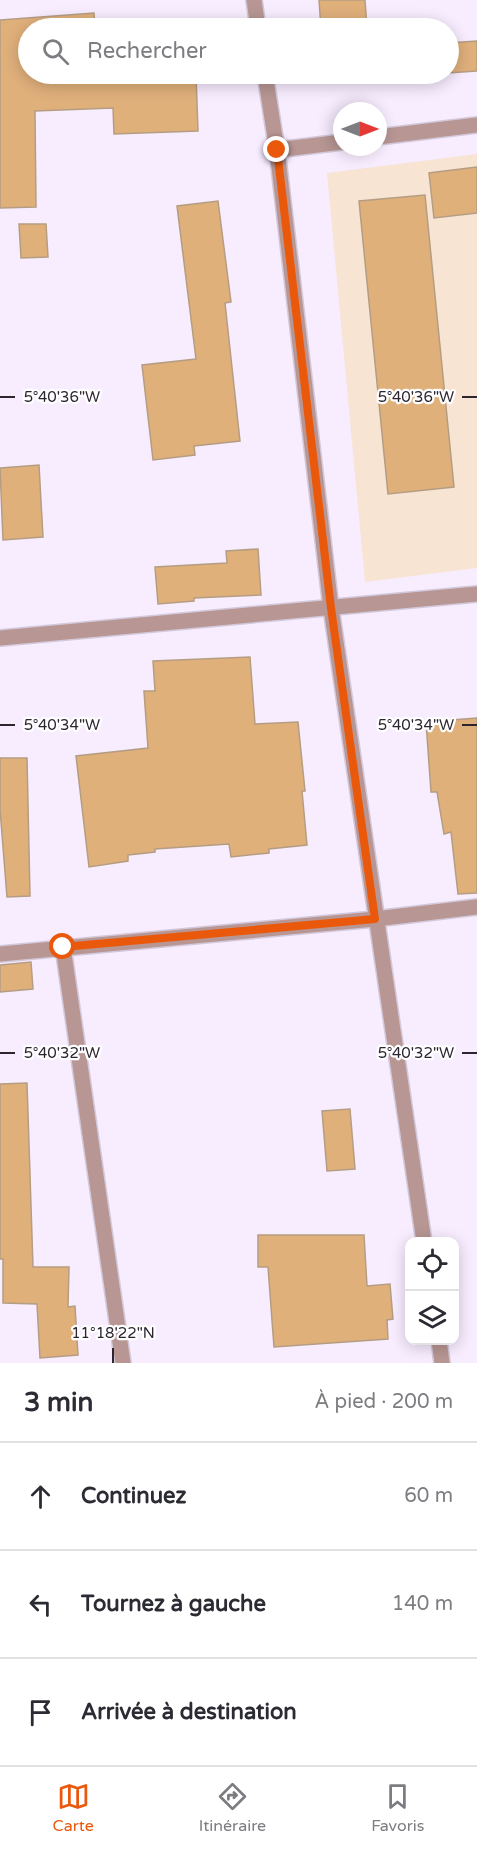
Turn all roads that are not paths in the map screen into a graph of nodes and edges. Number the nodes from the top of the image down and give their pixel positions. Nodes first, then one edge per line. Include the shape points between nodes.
1 (254, 0) edge
2 (257, 18) edge
3 (267, 84) edge
4 (477, 125) edge
5 (387, 136) edge
6 (333, 143) edge
7 (277, 150) junction
8 (477, 594) edge
9 (331, 608) junction
10 (0, 638) edge
11 (477, 907) edge
12 (375, 919) junction
13 (63, 947) junction
14 (0, 954) edge
15 (423, 1237) edge
16 (440, 1345) edge
17 (123, 1363) edge
18 (442, 1363) edge

1 - 2 street
3 - 7 street
4 - 5 street
6 - 7 street
7 - 9 street
8 - 9 street
9 - 10 street
9 - 12 street
11 - 12 street
12 - 13 street
12 - 15 street
13 - 14 street
13 - 17 street
16 - 18 street

